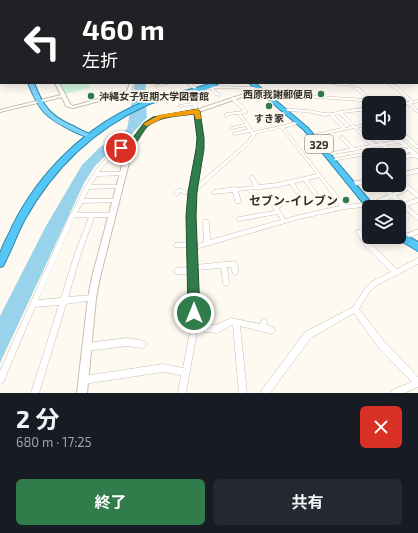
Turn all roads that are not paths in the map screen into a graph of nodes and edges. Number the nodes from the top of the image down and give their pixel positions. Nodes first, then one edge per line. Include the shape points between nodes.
1 (186, 0) edge
2 (190, 0) edge
3 (258, 0) edge
4 (261, 0) edge
5 (32, 84) edge
6 (35, 84) edge
7 (57, 84) edge
8 (132, 84) edge
9 (165, 84) edge
10 (189, 84) edge
11 (214, 84) edge
12 (253, 84) edge
13 (333, 84) edge
14 (345, 84) joint
15 (391, 84) edge
16 (158, 86) dead end
17 (212, 88) junction
18 (258, 89) junction
19 (199, 92) junction
20 (219, 95) dead end
21 (63, 96) junction
22 (366, 96) edge
23 (233, 98) junction
24 (362, 100) edge
25 (41, 101) junction
26 (418, 101) edge
27 (406, 102) edge
28 (410, 102) junction
29 (195, 104) junction
30 (180, 106) dead end
31 (360, 109) edge
32 (284, 110) junction
33 (0, 111) edge
34 (197, 111) junction
35 (339, 112) junction
36 (418, 112) edge
37 (239, 113) junction
38 (226, 114) dead end
39 (331, 114) junction
40 (299, 122) junction
41 (247, 125) junction
42 (362, 126) edge
43 (282, 127) junction
44 (232, 128) dead end
45 (355, 128) junction
46 (345, 129) junction
47 (76, 130) junction
48 (252, 132) junction
49 (234, 134) dead end
50 (362, 135) edge
51 (91, 136) junction
52 (312, 136) junction
53 (406, 136) edge
54 (342, 137) dead end
55 (418, 139) edge
56 (372, 140) edge
57 (378, 140) edge
58 (368, 141) joint
59 (400, 141) joint
60 (412, 142) junction
61 (131, 145) junction
62 (383, 145) junction
63 (374, 146) junction
64 (405, 146) junction
65 (397, 147) dead end
66 (418, 147) edge
67 (365, 148) edge
68 (386, 148) edge
69 (362, 149) edge
70 (354, 150) junction
71 (411, 150) junction
72 (73, 151) junction
73 (345, 151) junction
74 (406, 151) edge
75 (362, 154) edge
76 (417, 156) edge
77 (330, 157) junction
78 (350, 157) junction
79 (406, 157) edge
80 (418, 171) edge
81 (96, 174) junction
82 (123, 174) junction
83 (406, 174) edge
84 (320, 176) junction
85 (251, 177) dead end
86 (305, 179) junction
87 (291, 182) junction
88 (362, 182) edge
89 (352, 184) junction
90 (406, 186) edge
91 (89, 187) junction
92 (120, 187) junction
93 (258, 188) junction
94 (409, 188) junction
95 (235, 189) junction
96 (192, 192) junction
97 (214, 192) dead end
98 (298, 192) dead end
99 (388, 192) edge
100 (176, 194) dead end
101 (391, 195) junction
102 (317, 196) dead end
103 (418, 196) edge
104 (82, 200) junction
105 (364, 200) edge
106 (381, 200) edge
107 (396, 200) edge
108 (418, 200) edge
109 (116, 201) junction
110 (238, 202) dead end
111 (406, 204) edge
112 (362, 206) edge
113 (344, 207) junction
114 (406, 210) edge
115 (73, 215) junction
116 (92, 216) junction
117 (112, 216) junction
118 (418, 218) edge
119 (239, 219) dead end
120 (284, 220) junction
121 (206, 222) dead end
122 (359, 232) dead end
123 (418, 232) edge
124 (406, 236) edge
125 (406, 240) edge
126 (207, 243) junction
127 (177, 245) dead end
128 (192, 246) junction
129 (418, 247) edge
130 (418, 261) edge
131 (0, 264) edge
132 (224, 265) junction
133 (193, 269) junction
134 (177, 270) dead end
135 (235, 272) dead end
136 (396, 272) junction
137 (226, 283) dead end
138 (92, 298) junction
139 (63, 301) junction
140 (33, 304) junction
141 (355, 309) junction
142 (236, 322) junction
143 (194, 327) junction
144 (272, 330) dead end
145 (142, 344) dead end
146 (87, 347) junction
147 (186, 372) junction
148 (0, 380) edge
149 (84, 380) junction
150 (418, 383) edge
151 (34, 393) edge
152 (82, 393) edge
153 (182, 393) edge
154 (243, 393) edge
155 (265, 393) edge
156 (395, 393) edge

1 - 2 street
3 - 4 street
5 - 25 main road
6 - 25 main road
7 - 21 street
8 - 21 street via 129,92 76,106 68,105
9 - 16 street
10 - 19 street
11 - 19 highway
12 - 18 highway, 329
13 - 14 street
14 - 22 street via 360,90
15 - 28 street
17 - 18 street
17 - 19 street
17 - 20 street
18 - 23 street
18 - 24 street via 287,95
18 - 32 highway, 329
19 - 29 street via 200,95 193,98
19 - 51 highway via 149,101 131,109
21 - 25 street
23 - 34 street
23 - 37 street via 246,112
25 - 33 street
25 - 47 main road via 51,118
25 - 51 main road via 60,120
26 - 28 street
27 - 28 street
28 - 36 street
29 - 30 street
29 - 34 street
31 - 35 street
32 - 39 street
32 - 40 highway, 329
34 - 61 street via 156,118 146,124
34 - 96 street via 201,138
35 - 39 street
35 - 45 street
37 - 38 street
37 - 41 street
39 - 46 street
40 - 43 street
40 - 52 highway, 329
41 - 44 street
41 - 48 street
42 - 45 street
43 - 48 street
43 - 84 street
45 - 46 street
45 - 50 street
46 - 52 street
47 - 51 main road
47 - 72 main road via 83,137
48 - 49 street
48 - 96 street via 248,143
51 - 72 highway
52 - 77 highway, 329
53 - 60 street
54 - 70 street
55 - 60 street
56 - 58 street
57 - 62 street
58 - 63 street
59 - 62 street
59 - 64 street
60 - 66 street
61 - 81 street via 116,151
61 - 82 street
62 - 63 street
62 - 68 street
63 - 67 street
64 - 65 street
64 - 71 street
69 - 70 street
70 - 73 street
71 - 74 street
71 - 76 street
72 - 131 highway via 56,169 16,230
73 - 77 street
73 - 78 street
75 - 78 street
76 - 79 street
77 - 78 street
77 - 89 highway, 329
80 - 83 street
81 - 82 street
81 - 91 street
82 - 92 street
84 - 86 street
84 - 113 street
85 - 93 street
86 - 87 street
86 - 102 street
87 - 93 street
87 - 98 street
88 - 89 street
89 - 105 highway, 329
90 - 94 street
91 - 92 street
91 - 104 street
92 - 109 street
93 - 95 street
94 - 101 street
94 - 103 street
95 - 97 street
95 - 110 street
96 - 100 street via 179,190
96 - 128 street
99 - 101 street
101 - 106 street
101 - 107 street
104 - 109 street
104 - 115 street
108 - 111 street
109 - 117 street
112 - 113 street
113 - 120 street
114 - 118 street
115 - 116 street
115 - 140 street
116 - 117 street
116 - 139 street
117 - 138 street
119 - 120 street via 278,209
120 - 126 street
121 - 126 street
122 - 136 street
123 - 124 street
125 - 129 highway
126 - 128 street
127 - 128 street
128 - 133 street
130 - 136 street
132 - 133 street
132 - 135 street via 234,264
132 - 137 street
133 - 134 street
133 - 143 street
136 - 141 street via 372,286
138 - 139 street
138 - 146 street
139 - 140 street
139 - 151 street
140 - 148 street
141 - 150 street via 381,344
141 - 155 street via 308,334
142 - 143 street via 231,321 217,329
142 - 144 street via 264,325
142 - 154 street
143 - 147 street
145 - 146 street via 127,342
146 - 149 street
147 - 149 street via 163,368
147 - 153 street
149 - 152 street
150 - 156 street

